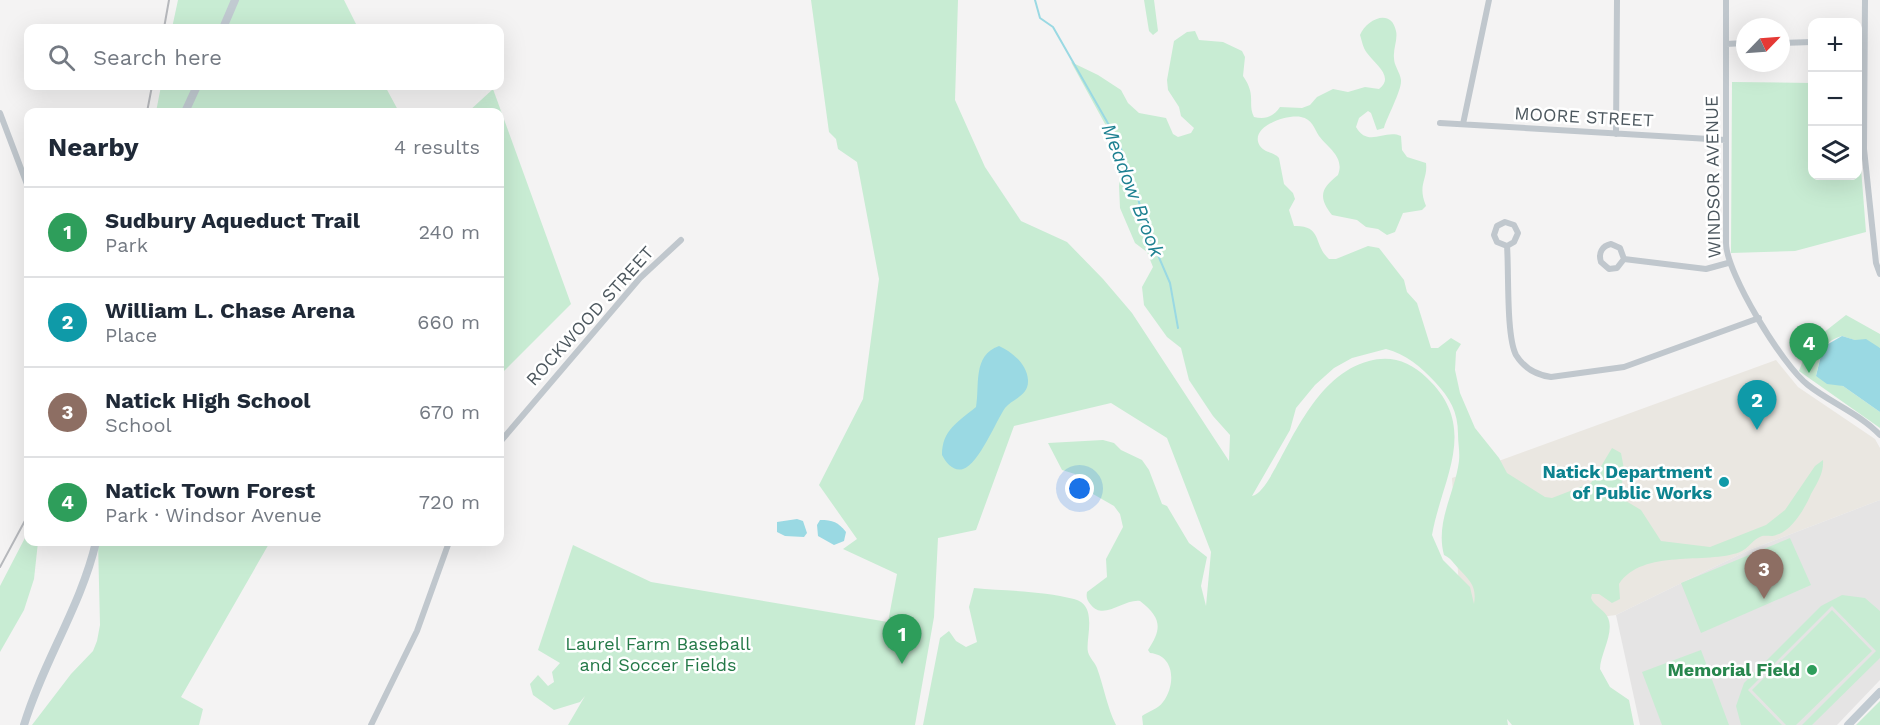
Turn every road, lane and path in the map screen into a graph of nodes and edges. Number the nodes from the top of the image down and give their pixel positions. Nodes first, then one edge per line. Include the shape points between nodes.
1 (235, 0) edge
2 (1489, 0) edge
3 (1617, 0) edge
4 (1726, 0) edge
5 (1865, 0) edge
6 (225, 24) edge
7 (1862, 31) edge
8 (1808, 42) edge
9 (1736, 43) edge
10 (1790, 43) edge
11 (1726, 44) junction
12 (1862, 72) edge
13 (195, 90) edge
14 (187, 108) edge
15 (0, 113) edge
16 (1440, 123) dead end
17 (1463, 124) junction
18 (1616, 134) junction
19 (1726, 140) junction
20 (24, 176) edge
21 (681, 240) dead end
22 (1507, 246) dead end
23 (1624, 259) junction
24 (1728, 263) junction
25 (1880, 274) edge
26 (1760, 318) junction
27 (1880, 435) edge
28 (504, 437) edge
29 (95, 546) edge
30 (448, 546) edge
31 (1880, 692) edge
32 (24, 725) edge
33 (371, 725) edge
34 (1848, 725) edge

1 - 6 main road
2 - 17 street
3 - 18 street
4 - 11 street, WINDSOR AVENUE
5 - 7 street
8 - 10 street
9 - 11 street
11 - 19 street, WINDSOR AVENUE
12 - 25 street via 1864,149
13 - 14 main road
15 - 20 street
16 - 17 street, MOORE STREET
17 - 18 street, MOORE STREET
18 - 19 street, MOORE STREET
19 - 24 street, WINDSOR AVENUE
21 - 28 street, ROCKWOOD STREET via 640,278
22 - 26 street via 1513,344 1523,364 1541,376 1624,367
23 - 23 street via 1622,250 1614,245 1606,246 1599,254 1609,269 1617,268
23 - 24 street via 1706,269
24 - 26 street, WINDSOR AVENUE
26 - 27 street, WINDSOR AVENUE via 1802,381
29 - 32 main road
30 - 33 street via 417,631
31 - 34 main road

